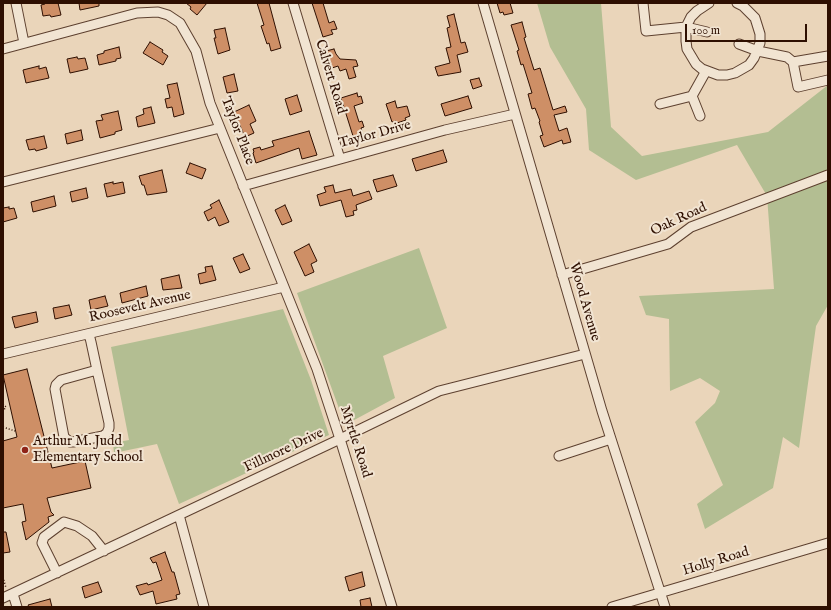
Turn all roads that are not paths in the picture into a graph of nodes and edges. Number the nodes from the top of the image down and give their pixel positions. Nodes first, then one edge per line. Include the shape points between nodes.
1 (16, 3) edge
2 (293, 3) edge
3 (483, 3) edge
4 (643, 3) edge
5 (736, 3) edge
6 (705, 4) edge
7 (749, 6) edge
8 (151, 8) edge
9 (686, 27) junction
10 (707, 32) dead end
11 (24, 43) junction
12 (739, 44) dead end
13 (3, 49) edge
14 (758, 51) junction
15 (828, 56) edge
16 (793, 62) junction
17 (706, 71) junction
18 (828, 80) edge
19 (692, 96) junction
20 (660, 104) dead end
21 (514, 114) junction
22 (700, 116) dead end
23 (220, 128) junction
24 (340, 158) junction
25 (828, 175) edge
26 (3, 182) edge
27 (243, 186) junction
28 (562, 275) junction
29 (284, 287) junction
30 (89, 334) junction
31 (3, 354) edge
32 (585, 354) junction
33 (97, 370) junction
34 (340, 439) junction
35 (611, 439) junction
36 (559, 456) dead end
37 (179, 516) junction
38 (828, 543) edge
39 (104, 551) junction
40 (57, 573) junction
41 (661, 592) junction
42 (8, 594) edge
43 (17, 607) edge
44 (204, 607) edge
45 (392, 607) edge
46 (612, 607) edge
47 (665, 607) edge

1 - 11 street
2 - 24 street, Calvert Road
3 - 21 street, Wood Avenue
4 - 9 street via 646,31
5 - 7 street
6 - 9 street via 691,17
7 - 14 street via 758,26
8 - 11 street
8 - 23 street, Taylor Place via 175,19 188,35 196,51 210,103
9 - 10 street
9 - 17 street via 687,49 696,64
11 - 13 street
12 - 14 street
14 - 16 street via 787,57
14 - 17 street via 749,65 735,73 718,75
15 - 16 street
16 - 18 street via 798,87
17 - 19 street
19 - 20 street
19 - 22 street
21 - 24 street, Taylor Drive
21 - 28 street, Wood Avenue
23 - 26 street
23 - 27 street, Taylor Place
24 - 27 street, Taylor Drive
25 - 28 street, Oak Road via 691,227 668,244
27 - 29 street, Taylor Place
28 - 32 street, Wood Avenue
29 - 30 street, Roosevelt Avenue
29 - 34 street, Myrtle Road via 317,369
30 - 31 street, Roosevelt Avenue
30 - 33 street
32 - 34 street, Fillmore Drive via 439,391
32 - 35 street, Wood Avenue
33 - 33 street via 109,428 103,436 70,442 64,437 56,386 61,380
34 - 37 street, Fillmore Drive
34 - 45 street, Myrtle Road
35 - 36 street
35 - 41 street, Wood Avenue
37 - 39 street, Fillmore Drive
37 - 44 street
38 - 41 street, Holly Road
39 - 40 street, Fillmore Drive
39 - 40 street via 92,536 78,526 64,522 44,537 42,543
40 - 42 street, Fillmore Drive
41 - 46 street, Holly Road
41 - 47 street, Wood Avenue
42 - 43 street

